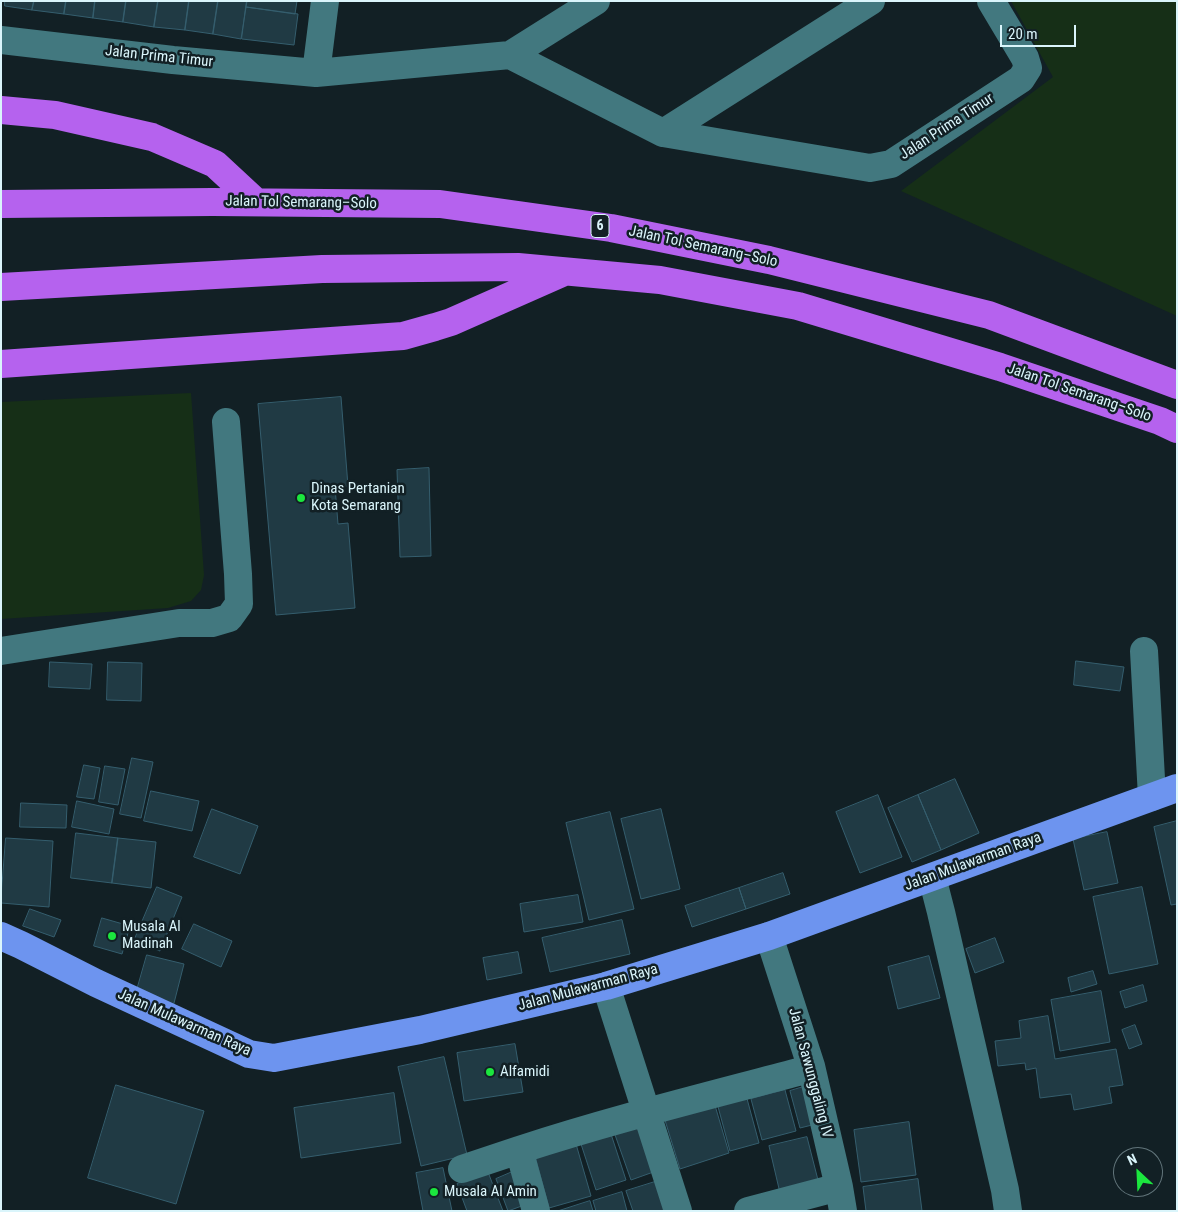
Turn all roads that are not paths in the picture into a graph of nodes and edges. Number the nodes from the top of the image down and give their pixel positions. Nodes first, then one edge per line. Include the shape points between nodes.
1 (325, 1) edge
2 (596, 1) edge
3 (871, 1) edge
4 (991, 1) edge
5 (1, 40) edge
6 (510, 55) junction
7 (316, 73) junction
8 (1, 110) edge
9 (663, 133) junction
10 (256, 202) junction
11 (1, 204) edge
12 (566, 271) junction
13 (1, 287) edge
14 (1, 364) edge
15 (1177, 385) edge
16 (226, 422) dead end
17 (1177, 429) edge
18 (1, 650) edge
19 (1144, 651) dead end
20 (1177, 788) edge
21 (1152, 797) junction
22 (932, 877) junction
23 (1, 936) edge
24 (769, 936) junction
25 (606, 986) junction
26 (798, 1072) dead end
27 (646, 1111) junction
28 (519, 1150) junction
29 (462, 1170) dead end
30 (841, 1199) edge
31 (536, 1211) edge
32 (678, 1211) edge
33 (748, 1211) edge
34 (1008, 1211) edge

1 - 7 street
2 - 6 street, Jalan Prima Timur
3 - 9 street
4 - 9 street, Jalan Prima Timur via 1028,68 1021,79 891,164 870,168
5 - 7 street, Jalan Prima Timur
6 - 7 street, Jalan Prima Timur
6 - 9 street, Jalan Prima Timur
8 - 10 highway via 54,116 152,136 215,164
10 - 11 highway, Jalan Tol Semarang–Solo / 6
10 - 15 highway, Jalan Tol Semarang–Solo / 6 via 440,204 611,228 769,260 989,315
12 - 13 highway, Jalan Tol Semarang–Solo via 518,267 322,269
12 - 14 highway via 450,322 403,336
12 - 17 highway, Jalan Tol Semarang–Solo via 660,280 798,306 1000,366
16 - 18 street via 239,589 239,604 229,618 212,623 179,623
19 - 21 street
20 - 21 main road, Jalan Mulawarman Raya
21 - 22 main road, Jalan Mulawarman Raya
22 - 24 main road, Jalan Mulawarman Raya
22 - 34 street
23 - 25 main road, Jalan Mulawarman Raya via 249,1054 274,1058 420,1030
24 - 25 main road, Jalan Mulawarman Raya
24 - 30 street, Jalan Sawunggaling IV via 811,1066
25 - 27 street
26 - 27 street
27 - 28 street
27 - 32 street
28 - 29 street
28 - 31 street
30 - 33 street

